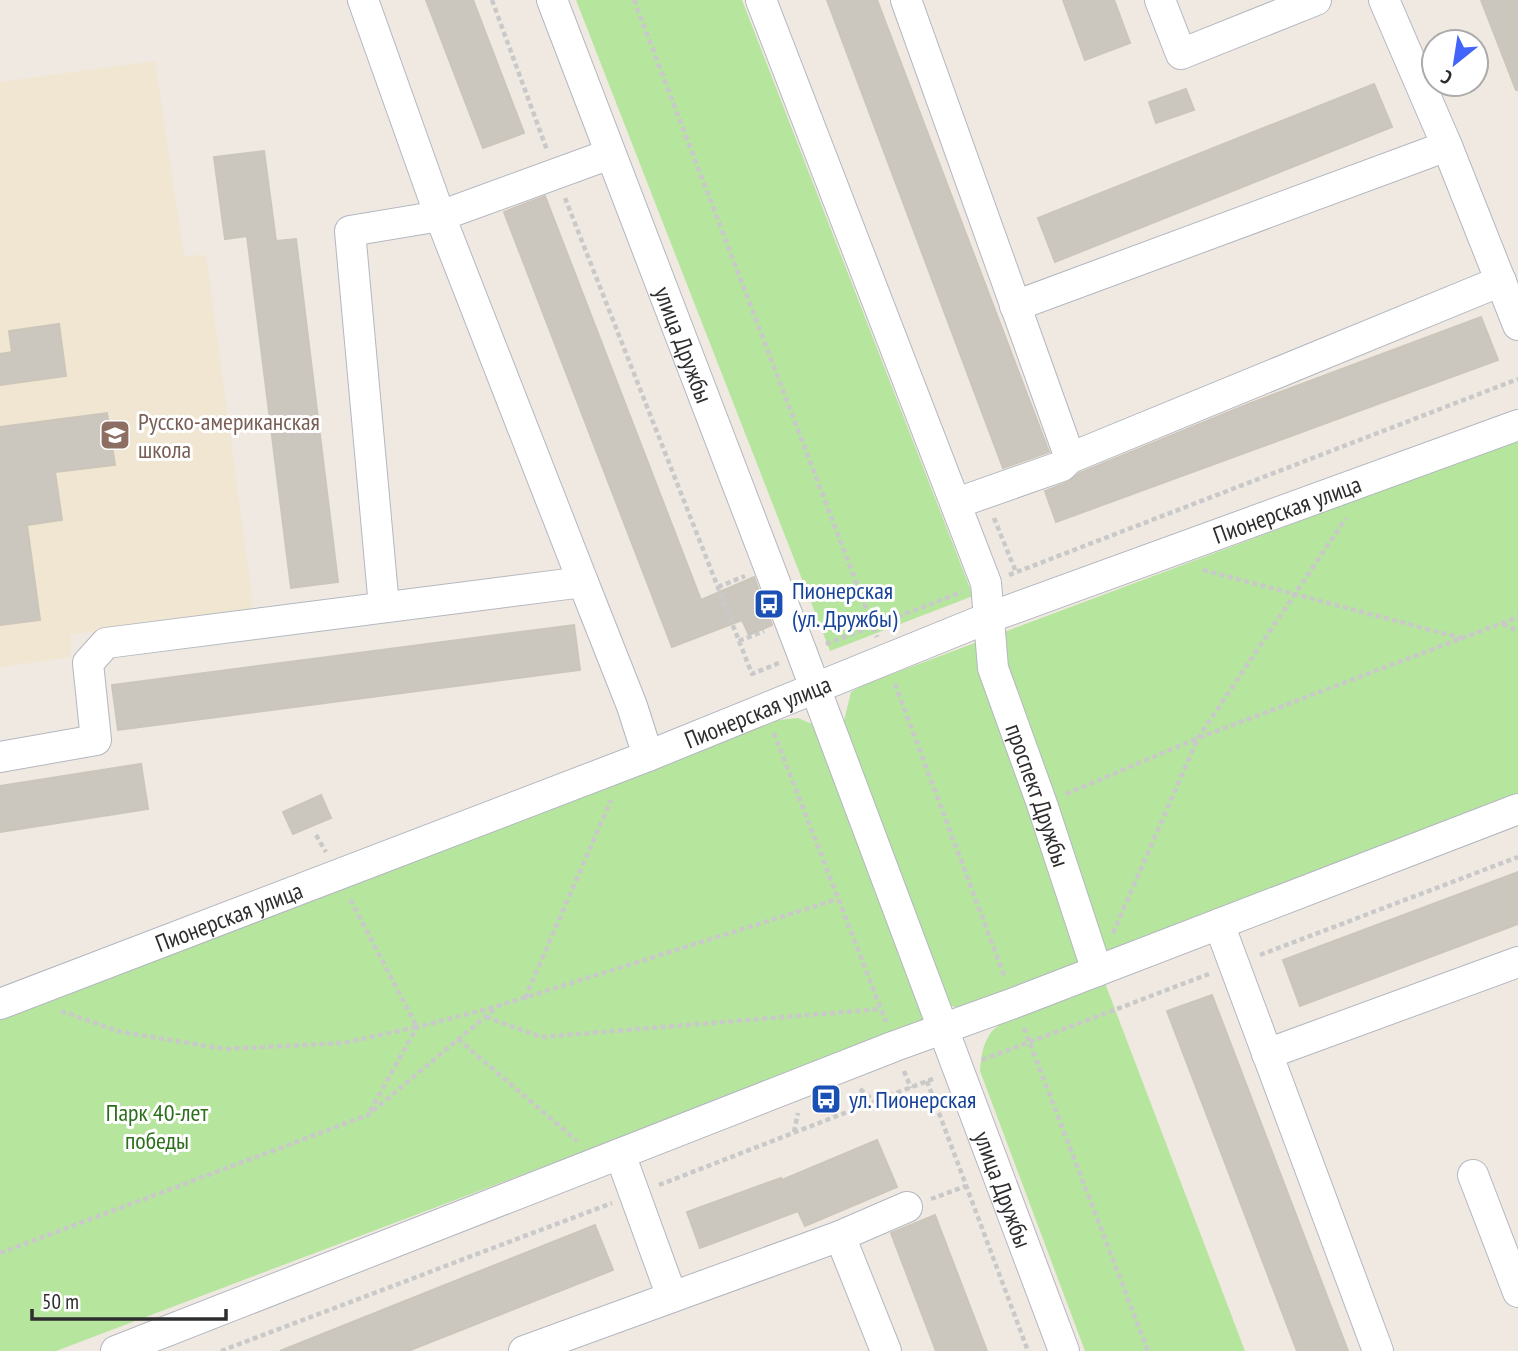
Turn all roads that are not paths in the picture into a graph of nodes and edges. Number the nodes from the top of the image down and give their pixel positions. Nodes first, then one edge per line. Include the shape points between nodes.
1 (363, 0) edge
2 (552, 0) edge
3 (761, 0) edge
4 (906, 0) edge
5 (1160, 0) edge
6 (1315, 0) edge
7 (1384, 0) edge
8 (1447, 146) junction
9 (610, 154) junction
10 (440, 216) junction
11 (1501, 281) junction
12 (1015, 306) junction
13 (1518, 325) edge
14 (1518, 425) edge
15 (1070, 458) junction
16 (957, 503) junction
17 (583, 582) junction
18 (384, 607) junction
19 (988, 618) junction
20 (814, 689) junction
21 (0, 757) edge
22 (638, 760) junction
23 (1518, 809) edge
24 (1219, 924) junction
25 (1518, 962) edge
26 (1097, 971) junction
27 (10, 1000) edge
28 (941, 1028) junction
29 (1267, 1054) junction
30 (611, 1158) junction
31 (1473, 1175) dead end
32 (907, 1208) road end
33 (840, 1236) junction
34 (1518, 1292) edge
35 (672, 1297) junction
36 (116, 1351) edge
37 (524, 1351) edge
38 (886, 1351) edge
39 (1064, 1351) edge
40 (1378, 1351) edge

1 - 10 street
2 - 9 street, улица Дружбы
3 - 16 street
4 - 12 street
5 - 6 street via 1181,54
7 - 8 street
8 - 11 street
8 - 12 street
9 - 10 street
9 - 20 street, улица Дружбы
10 - 17 street
10 - 18 street via 350,231
11 - 13 street
11 - 15 street
12 - 15 street
14 - 19 street, Пионерская улица
15 - 16 street via 1062,467
16 - 19 street via 986,583
17 - 18 street
17 - 22 street via 632,706
18 - 21 street via 106,643 88,663 96,740
19 - 20 street, Пионерская улица
19 - 26 street, проспект Дружбы via 993,668
20 - 22 street, Пионерская улица
20 - 28 street
22 - 27 street, Пионерская улица
23 - 24 street
24 - 26 street
24 - 29 street
25 - 29 street
26 - 28 street
28 - 30 street
28 - 39 street, улица Дружбы
29 - 40 street
30 - 35 street via 635,1194
30 - 36 street
31 - 34 street
32 - 33 street
33 - 35 street
33 - 38 street
35 - 37 street

